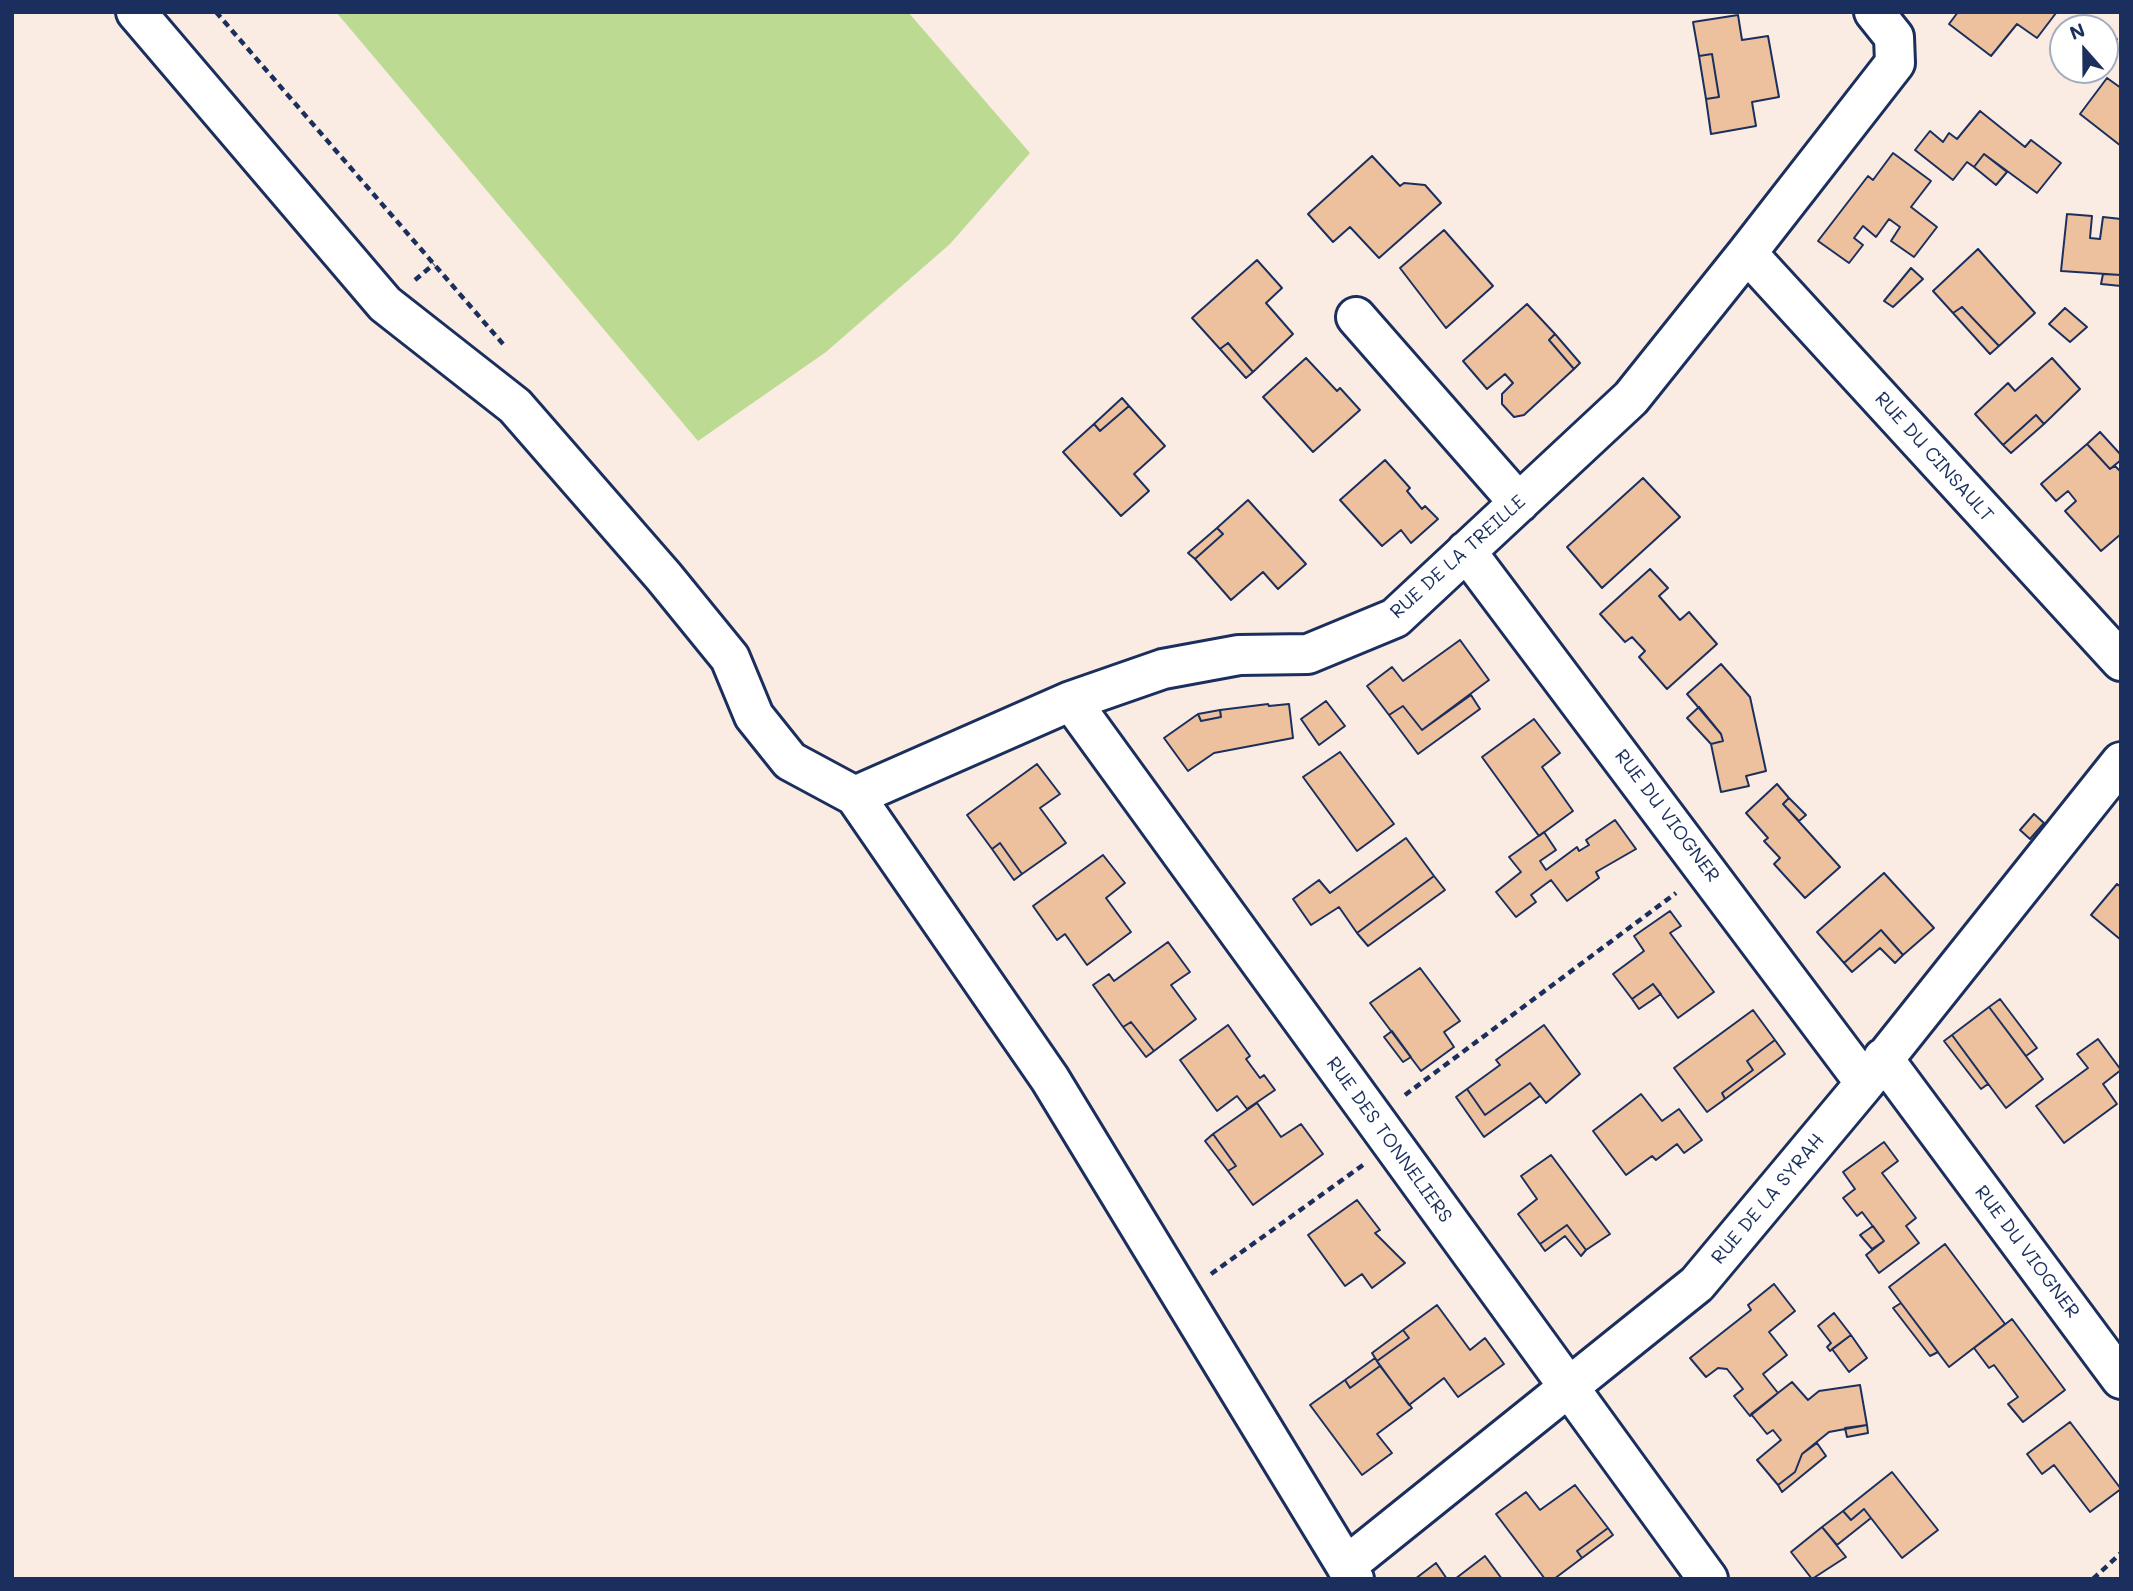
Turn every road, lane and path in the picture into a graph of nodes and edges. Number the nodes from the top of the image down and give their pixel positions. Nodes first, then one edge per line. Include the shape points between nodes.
1 (136, 12) edge
2 (1874, 12) edge
3 (1746, 253) junction
4 (1356, 317) dead end
5 (1519, 503) junction
6 (1466, 551) junction
7 (2121, 661) edge
8 (1071, 701) junction
9 (2121, 762) edge
10 (855, 796) junction
11 (1707, 869) junction
12 (1874, 1070) junction
13 (1382, 1131) junction
14 (1182, 1295) junction
15 (2121, 1379) edge
16 (1567, 1387) junction
17 (2121, 1553) edge
18 (1350, 1572) edge
19 (1708, 1579) edge
20 (2093, 1579) edge

1 - 10 street via 385,304 515,406 629,536 730,658 754,716 790,761
2 - 3 street, RUE DE LA TREILLE via 1894,37 1895,63
3 - 5 street, RUE DE LA TREILLE via 1631,398
3 - 7 street, RUE DU CINSAULT
4 - 5 street
5 - 6 street, RUE DE LA TREILLE
6 - 8 street, RUE DE LA TREILLE via 1395,618 1308,654 1239,655 1163,669
6 - 11 street, RUE DU VIOGNER
8 - 10 street, RUE DE LA TREILLE
8 - 13 street, RUE DES TONNELIERS
9 - 12 street, RUE DE LA SYRAH
10 - 14 street via 1050,1079
11 - 12 street, RUE DU VIOGNER
11 - 13 path
12 - 15 street, RUE DU VIOGNER
12 - 16 street, RUE DE LA SYRAH via 1697,1284
13 - 14 path
13 - 16 street, RUE DES TONNELIERS
14 - 18 street
16 - 18 street, RUE DE LA SYRAH
16 - 19 street, RUE DES TONNELIERS
17 - 20 path

